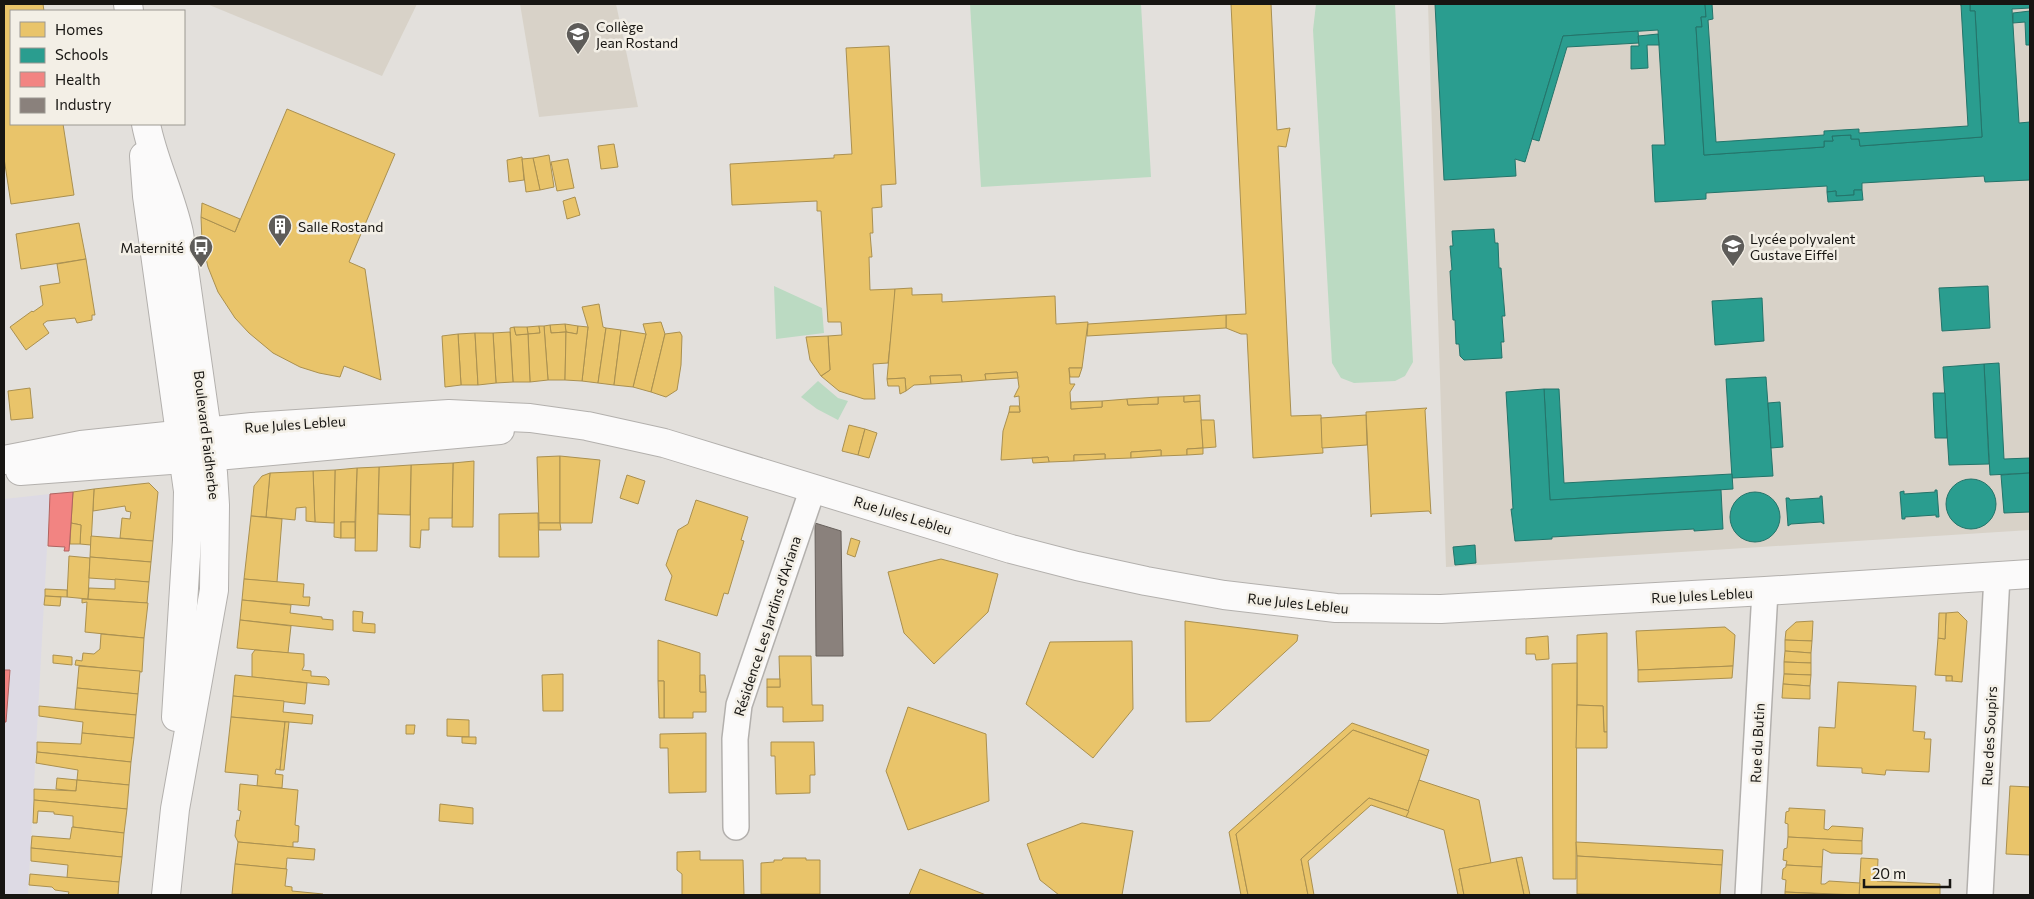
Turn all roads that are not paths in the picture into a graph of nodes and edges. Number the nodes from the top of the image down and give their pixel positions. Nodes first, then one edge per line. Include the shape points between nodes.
1 (145, 125) edge
2 (196, 446) junction
3 (4, 460) edge
4 (4, 471) edge
5 (813, 488) junction
6 (2030, 574) edge
7 (1997, 576) junction
8 (1765, 591) junction
9 (736, 827) dead end
10 (166, 895) edge
11 (1748, 895) edge
12 (1980, 895) edge

1 - 2 main road, Boulevard Faidherbe via 171,201 185,269
2 - 3 main road, Rue Jules Lebleu via 81,446
2 - 4 main road, Rue Jules Lebleu
2 - 5 main road, Rue Jules Lebleu via 587,426 664,443
2 - 10 main road, Boulevard Faidherbe via 188,507 175,726 175,809
5 - 8 main road, Rue Jules Lebleu via 1077,566 1270,602 1336,608 1424,610
5 - 9 street, Résidence Les Jardins d'Ariana via 739,704 735,739
6 - 7 main road, Rue Jules Lebleu
7 - 8 main road, Rue Jules Lebleu
7 - 12 street, Rue des Soupirs
8 - 11 street, Rue du Butin

